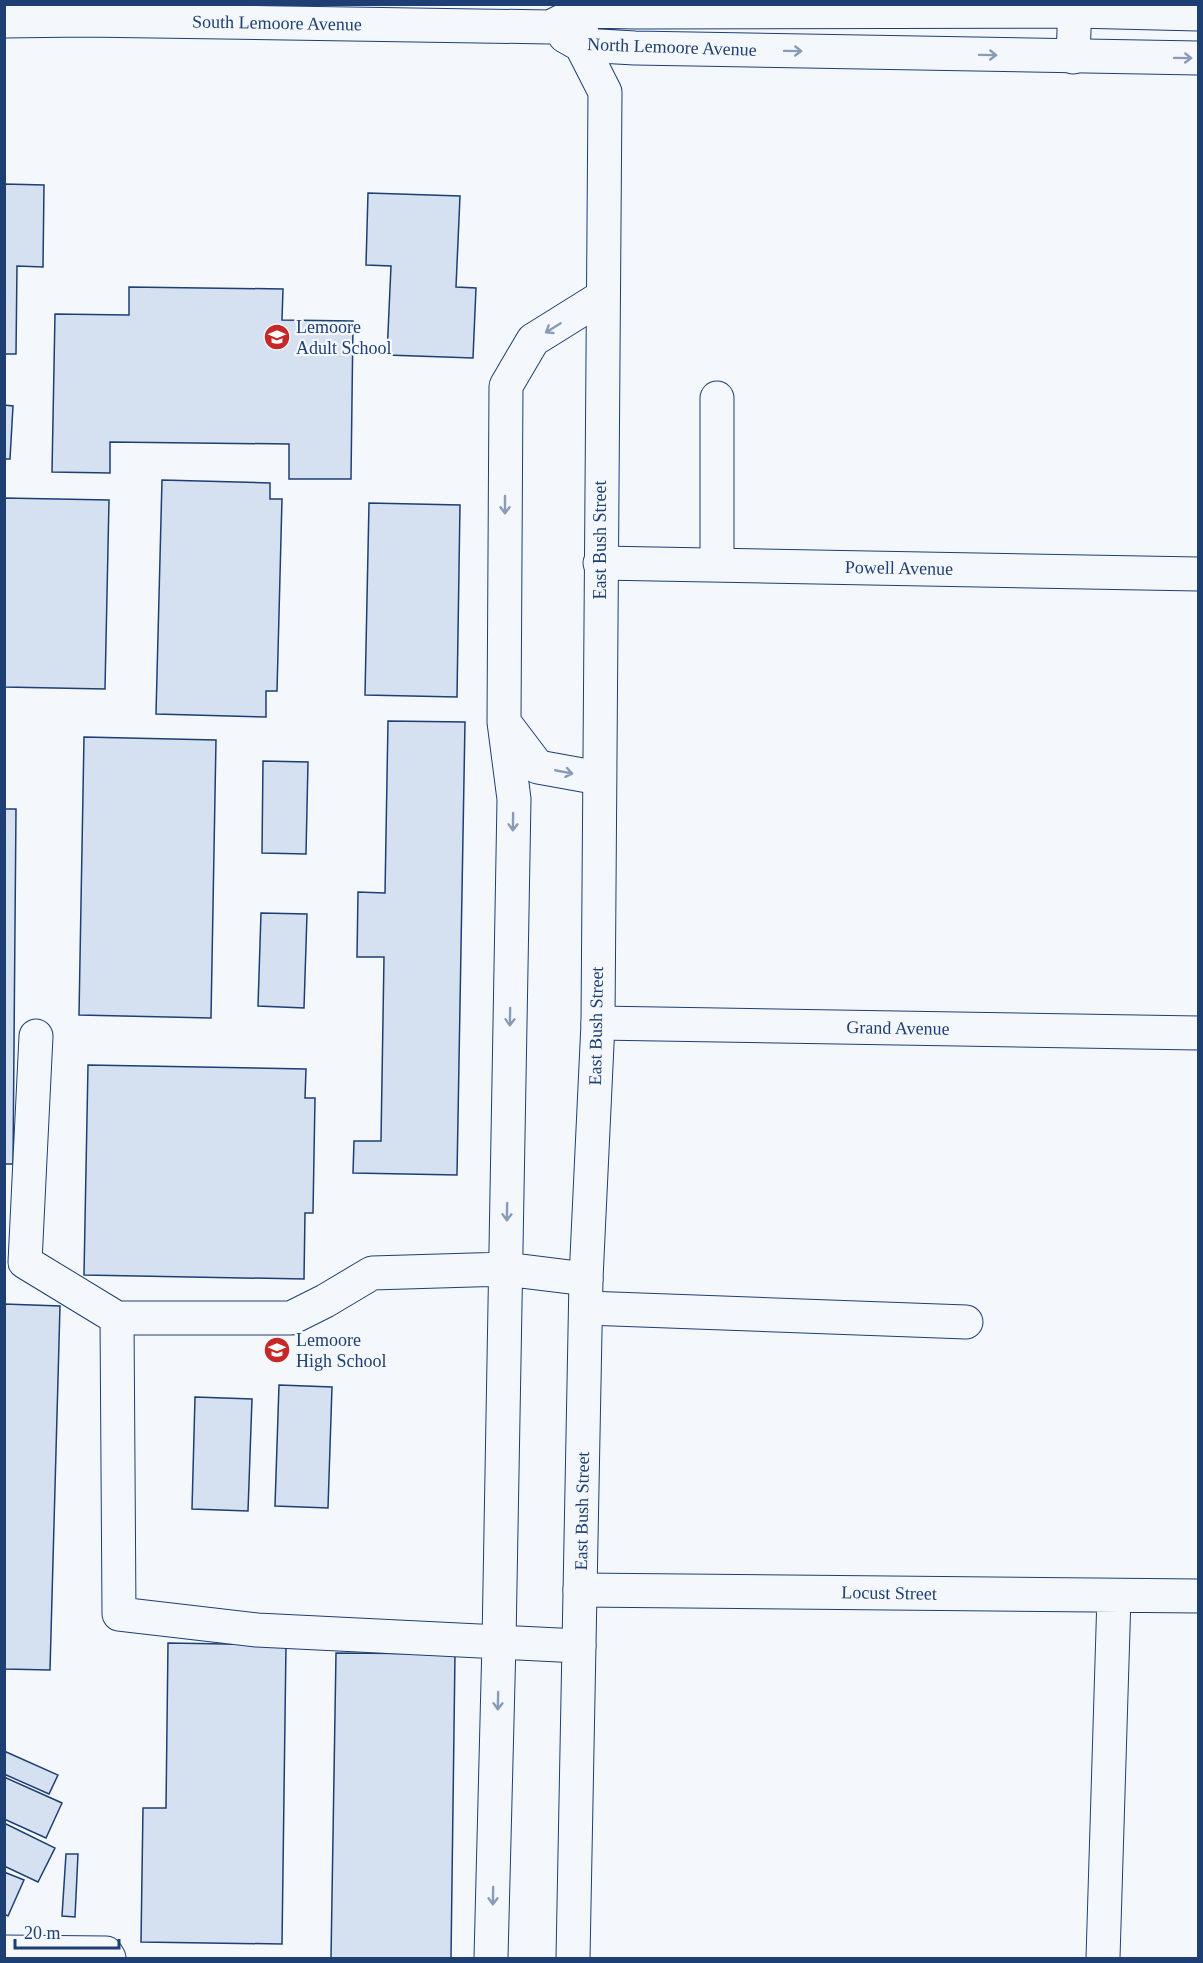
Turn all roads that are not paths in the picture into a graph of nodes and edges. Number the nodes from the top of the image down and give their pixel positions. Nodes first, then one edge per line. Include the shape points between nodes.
1 (582, 8) edge
2 (636, 8) edge
3 (844, 8) edge
4 (1075, 8) edge
5 (85, 12) edge
6 (1198, 14) edge
7 (362, 15) edge
8 (4, 21) edge
9 (550, 27) junction
10 (581, 45) junction
11 (635, 48) junction
12 (844, 52) junction
13 (1073, 57) junction
14 (1198, 58) edge
15 (605, 92) junction
16 (602, 297) junction
17 (717, 398) dead end
18 (600, 563) junction
19 (717, 565) junction
20 (1198, 574) edge
21 (504, 722) junction
22 (599, 778) junction
23 (598, 1023) junction
24 (1198, 1033) edge
25 (36, 1036) dead end
26 (15, 1267) edge
27 (506, 1269) junction
28 (586, 1293) junction
29 (117, 1318) junction
30 (966, 1322) dead end
31 (580, 1590) junction
32 (1114, 1596) junction
33 (1198, 1596) edge
34 (499, 1642) junction
35 (579, 1646) junction
36 (4, 1952) edge
37 (109, 1959) edge
38 (491, 1959) edge
39 (573, 1959) edge
40 (1103, 1959) edge

1 - 2 main road, North Lemoore Avenue
1 - 9 main road, North Lemoore Avenue
1 - 10 main road
2 - 3 main road, North Lemoore Avenue
2 - 11 main road
3 - 4 main road, North Lemoore Avenue
3 - 12 main road
4 - 6 main road, North Lemoore Avenue
4 - 13 main road
5 - 7 main road, South Lemoore Avenue
5 - 8 main road, South Lemoore Avenue
7 - 9 main road, South Lemoore Avenue
9 - 10 main road, North Lemoore Avenue
10 - 11 main road, North Lemoore Avenue
10 - 15 main road
11 -> 12 main road, North Lemoore Avenue
11 - 15 main road
12 -> 13 main road, North Lemoore Avenue
13 -> 14 main road, North Lemoore Avenue
15 - 16 main road, East Bush Street
16 - 18 main road, East Bush Street
16 -> 21 main road via 533,340 506,386
17 - 19 main road
18 - 19 main road, Powell Avenue
18 - 22 main road, East Bush Street
19 - 20 main road, Powell Avenue
21 -> 22 main road via 538,766
21 -> 27 main road via 514,799
22 - 23 main road, East Bush Street
23 - 24 main road, Grand Avenue
23 - 28 main road, East Bush Street
25 - 26 main road
26 - 29 main road
27 - 28 main road
27 - 29 main road via 372,1273 291,1318
27 - 34 main road
28 - 30 main road
28 - 31 main road, East Bush Street
29 - 34 main road via 119,1614 257,1630
31 - 32 main road, Locust Street
31 - 35 main road, East Bush Street
32 - 33 main road, Locust Street
32 - 40 main road
34 - 35 main road
34 -> 38 main road
35 - 39 main road, East Bush Street
36 - 37 main road via 106,1953

